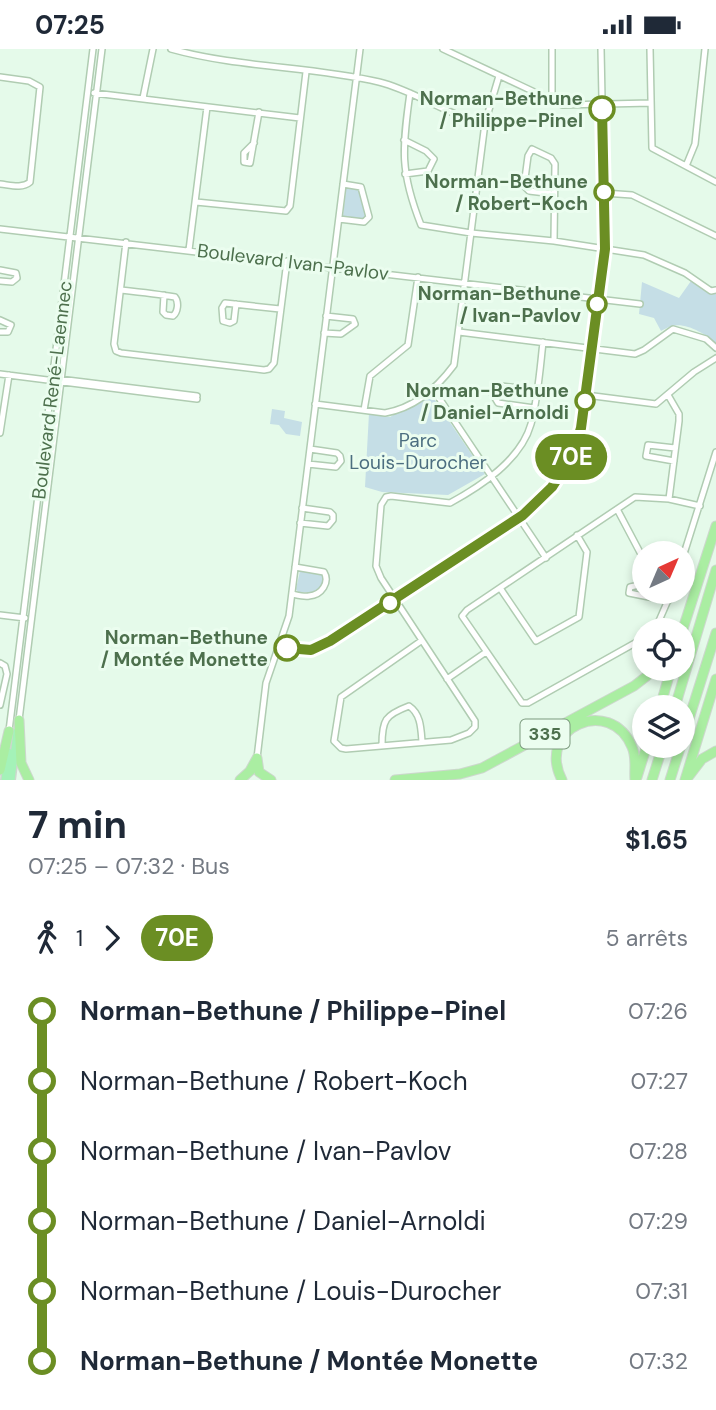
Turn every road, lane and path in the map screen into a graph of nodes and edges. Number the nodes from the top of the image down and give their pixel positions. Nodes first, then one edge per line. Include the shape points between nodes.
1 (93, 49) edge
2 (102, 49) edge
3 (153, 49) edge
4 (171, 49) edge
5 (360, 49) edge
6 (443, 49) edge
7 (465, 49) edge
8 (552, 49) edge
9 (601, 49) edge
10 (650, 49) edge
11 (705, 49) edge
12 (461, 57) junction
13 (306, 72) junction
14 (499, 76) junction
15 (0, 77) edge
16 (356, 78) junction
17 (88, 92) junction
18 (96, 93) junction
19 (410, 93) junction
20 (143, 99) junction
21 (552, 101) junction
22 (652, 103) junction
23 (602, 104) junction
24 (207, 107) junction
25 (259, 112) junction
26 (300, 118) junction
27 (485, 123) junction
28 (404, 140) junction
29 (254, 143) dead end
30 (686, 166) junction
31 (405, 174) junction
32 (716, 182) edge
33 (0, 184) edge
34 (343, 184) junction
35 (604, 193) junction
36 (555, 194) junction
37 (196, 202) junction
38 (338, 219) junction
39 (0, 229) edge
40 (471, 233) junction
41 (70, 236) junction
42 (716, 236) edge
43 (78, 237) junction
44 (554, 241) junction
45 (126, 242) junction
46 (605, 249) junction
47 (189, 250) junction
48 (287, 261) junction
49 (332, 267) junction
50 (0, 270) edge
51 (418, 277) junction
52 (0, 281) edge
53 (463, 283) junction
54 (121, 290) junction
55 (714, 290) edge
56 (164, 295) dead end
57 (597, 298) junction
58 (236, 304) dead end
59 (640, 304) dead end
60 (280, 309) junction
61 (327, 316) junction
62 (0, 320) edge
63 (0, 332) edge
64 (459, 332) junction
65 (324, 333) junction
66 (543, 342) junction
67 (591, 348) junction
68 (716, 348) edge
69 (716, 358) edge
70 (0, 374) edge
71 (9, 376) junction
72 (53, 380) junction
73 (61, 381) junction
74 (433, 389) junction
75 (537, 390) junction
76 (586, 394) junction
77 (668, 395) junction
78 (197, 398) dead end
79 (315, 404) junction
80 (534, 408) junction
81 (364, 410) junction
82 (1, 423) edge
83 (0, 433) edge
84 (578, 440) junction
85 (675, 447) junction
86 (310, 449) junction
87 (716, 452) edge
88 (573, 454) junction
89 (674, 461) junction
90 (308, 464) junction
91 (491, 475) junction
92 (669, 499) junction
93 (700, 506) junction
94 (302, 508) junction
95 (618, 509) junction
96 (518, 518) junction
97 (300, 523) junction
98 (716, 526) edge
99 (577, 535) junction
100 (634, 541) edge
101 (688, 541) edge
102 (546, 558) junction
103 (295, 568) junction
104 (716, 570) edge
105 (500, 588) junction
106 (292, 594) junction
107 (395, 600) junction
108 (0, 615) edge
109 (23, 618) junction
110 (685, 618) edge
111 (32, 619) junction
112 (716, 633) edge
113 (421, 641) junction
114 (279, 645) junction
115 (632, 645) edge
116 (486, 652) junction
117 (0, 663) edge
118 (447, 679) junction
119 (716, 679) edge
120 (640, 681) edge
121 (679, 695) edge
122 (695, 701) edge
123 (0, 705) edge
124 (19, 720) junction
125 (9, 731) junction
126 (422, 743) junction
127 (382, 745) junction
128 (716, 751) edge
129 (257, 758) junction
130 (643, 758) edge
131 (659, 758) edge
132 (677, 758) edge
133 (0, 770) edge
134 (5, 780) edge
135 (10, 780) edge
136 (29, 780) edge
137 (240, 780) edge
138 (271, 780) edge
139 (395, 780) edge
140 (562, 780) edge
141 (636, 780) edge
142 (652, 780) edge
143 (670, 780) edge
144 (685, 780) edge

1 - 17 street, Boulevard René-Laennec
2 - 18 street, Boulevard René-Laennec
3 - 20 street
4 - 13 street
5 - 16 street
6 - 12 street
7 - 12 street
8 - 21 street
9 - 23 street
10 - 22 street
11 - 30 street via 695,144
12 - 14 street
13 - 16 street
13 - 26 street
14 - 21 street
14 - 27 street
15 - 33 street via 40,87 30,182
16 - 19 street
16 - 34 street
17 - 18 street
17 - 41 street, Boulevard René-Laennec
18 - 20 street
18 - 43 street, Boulevard René-Laennec
19 - 27 street via 465,119
19 - 28 street
20 - 24 street
21 - 23 street
22 - 23 street
22 - 30 street via 652,149
23 - 35 street
24 - 25 street
24 - 37 street
25 - 26 street
25 - 29 street
26 - 37 street via 286,211
27 - 40 street
28 - 31 street
28 - 31 street via 433,159 428,171
30 - 32 street
31 - 40 street via 421,225
34 - 38 street
34 - 38 street via 361,187 369,217 364,222
35 - 42 street via 632,195
35 - 46 street
36 - 36 street via 524,187 532,149 555,163
36 - 44 street
37 - 47 street
38 - 49 street
39 - 41 street, Boulevard Ivan-Pavlov
40 - 44 street
40 - 53 street
41 - 43 street, Boulevard Ivan-Pavlov
41 - 72 street, Boulevard René-Laennec
43 - 45 street, Boulevard Ivan-Pavlov
43 - 73 street, Boulevard René-Laennec
44 - 46 street
45 - 47 street, Boulevard Ivan-Pavlov
45 - 54 street
46 - 55 street via 656,259
46 - 57 street
47 - 48 street, Boulevard Ivan-Pavlov
48 - 49 street, Boulevard Ivan-Pavlov
48 - 60 street
49 - 51 street, Boulevard Ivan-Pavlov
49 - 61 street
50 - 52 street via 16,273 17,278
51 - 53 street, Boulevard Ivan-Pavlov
51 - 81 street via 408,345 370,376
53 - 57 street, Boulevard Ivan-Pavlov
53 - 64 street
54 - 56 street
54 - 60 street via 114,348 119,353 268,369 274,363
57 - 59 street, Boulevard Ivan-Pavlov
57 - 67 street
58 - 60 street
61 - 65 street
61 - 65 street via 355,323 341,334
62 - 63 street via 11,325 8,332
64 - 66 street
64 - 74 street via 454,365
65 - 79 street
66 - 67 street
66 - 75 street
67 - 68 street via 635,354 673,329 706,339
67 - 76 street
69 - 77 street
70 - 71 street
71 - 72 street
71 - 82 street
72 - 73 street
72 - 109 street, Boulevard René-Laennec
73 - 78 street
73 - 111 street, Boulevard René-Laennec
74 - 81 street via 397,411
74 - 91 street
75 - 80 street
75 - 80 street via 501,386 492,393 498,403
76 - 77 street via 656,404
76 - 84 street
77 - 85 street via 679,414
79 - 81 street
79 - 86 street
80 - 91 street via 520,447
82 - 83 street
84 - 88 street
84 - 88 street via 601,450 597,462
85 - 89 street
85 - 89 street via 648,445 646,450 646,456
86 - 90 street
86 - 90 street via 338,453 341,461 335,467
87 - 93 street
88 - 96 street via 552,487
89 - 92 street
90 - 94 street
91 - 96 street
91 - 107 street via 450,503 391,496 383,500 376,566
92 - 93 street
92 - 95 street via 635,497
93 - 101 street
94 - 97 street
94 - 97 street via 330,512 333,520 328,526
95 - 99 street
95 - 100 street
96 - 102 street
96 - 107 street
97 - 103 street
98 - 110 highway
99 - 102 street
99 - 105 street via 587,552 579,617 536,641
102 - 105 street
103 - 106 street
103 - 106 street via 323,571 327,583 313,595
104 - 121 highway
105 - 116 street via 462,617
106 - 114 street
107 - 113 street
107 - 114 street via 311,650
108 - 109 street
109 - 111 street
109 - 125 street, Boulevard René-Laennec
111 - 124 street, Boulevard René-Laennec
112 - 122 highway
113 - 118 street
113 - 127 street via 341,697 337,745 346,749
114 - 129 street via 265,690
115 - 116 street via 528,703 522,703
116 - 118 street
117 - 123 street via 7,674
118 - 126 street via 475,727 451,740
119 - 144 highway
120 - 139 highway, 335 via 482,768
124 - 135 main road
124 - 136 highway via 20,758
125 - 133 highway
125 - 134 main road
126 - 127 street
126 - 127 street via 419,720 409,706 386,718
128 - 144 highway via 702,759
129 - 137 highway
129 - 138 highway via 259,772
130 - 141 highway
131 - 142 highway
132 - 143 highway
140 - 141 highway via 556,765 559,743 574,726 591,720 612,725 626,737 634,753

